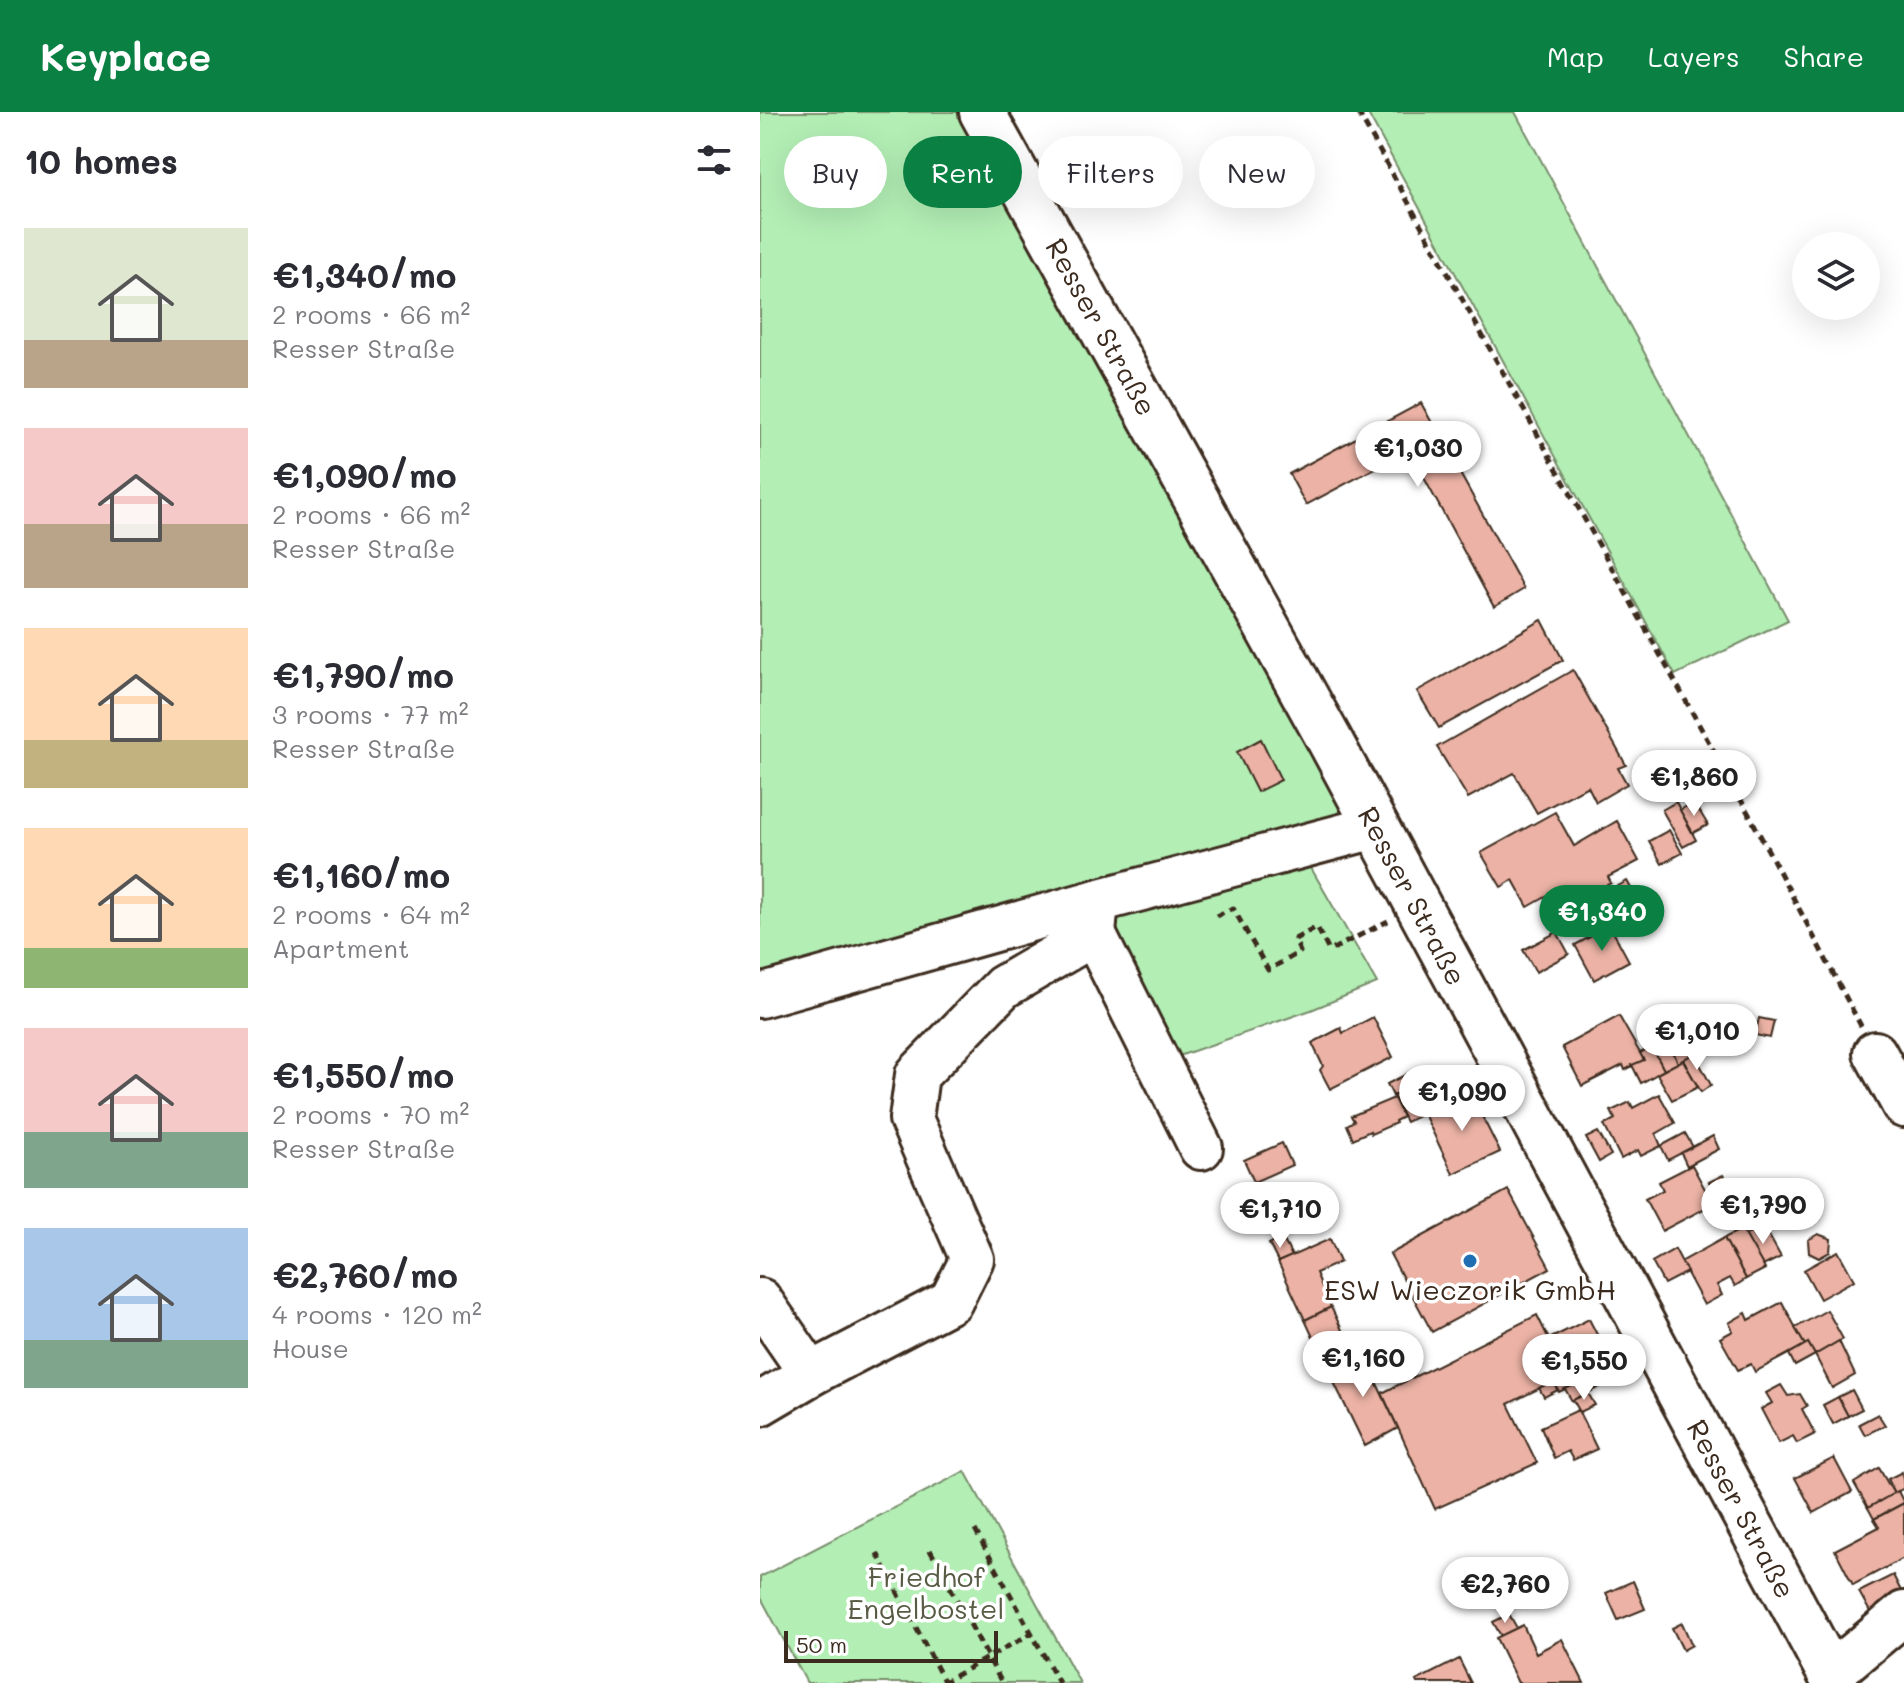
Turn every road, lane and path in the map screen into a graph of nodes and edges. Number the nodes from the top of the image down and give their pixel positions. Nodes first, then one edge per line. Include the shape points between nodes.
1 (982, 112) edge
2 (1358, 112) edge
3 (1375, 827) junction
4 (1417, 905) junction
5 (1216, 916) dead end
6 (1096, 918) junction
7 (760, 996) edge
8 (1875, 1053) joint
9 (1904, 1106) edge
10 (1201, 1148) dead end
11 (760, 1300) edge
12 (811, 1374) junction
13 (760, 1404) edge
14 (975, 1530) dead end
15 (930, 1550) dead end
16 (877, 1553) dead end
17 (1904, 1613) edge
18 (1032, 1633) junction
19 (988, 1657) junction
20 (1833, 1679) edge
21 (944, 1682) edge
22 (1002, 1683) edge
23 (1059, 1683) edge

1 - 3 main road, Resser Straße
2 - 8 path via 1751,818
3 - 4 main road, Resser Straße
3 - 6 street
4 - 5 path via 1329,951 1317,927 1295,939 1300,952 1268,970 1233,908
4 - 20 main road, Resser Straße
6 - 7 street
6 - 10 street
6 - 12 street via 1003,987 917,1075 911,1119 972,1259 951,1301
8 - 9 street
11 - 12 street
12 - 13 street
14 - 18 path
15 - 19 path
16 - 21 path
17 - 20 street
18 - 19 path
18 - 23 path
19 - 21 path
19 - 22 path

